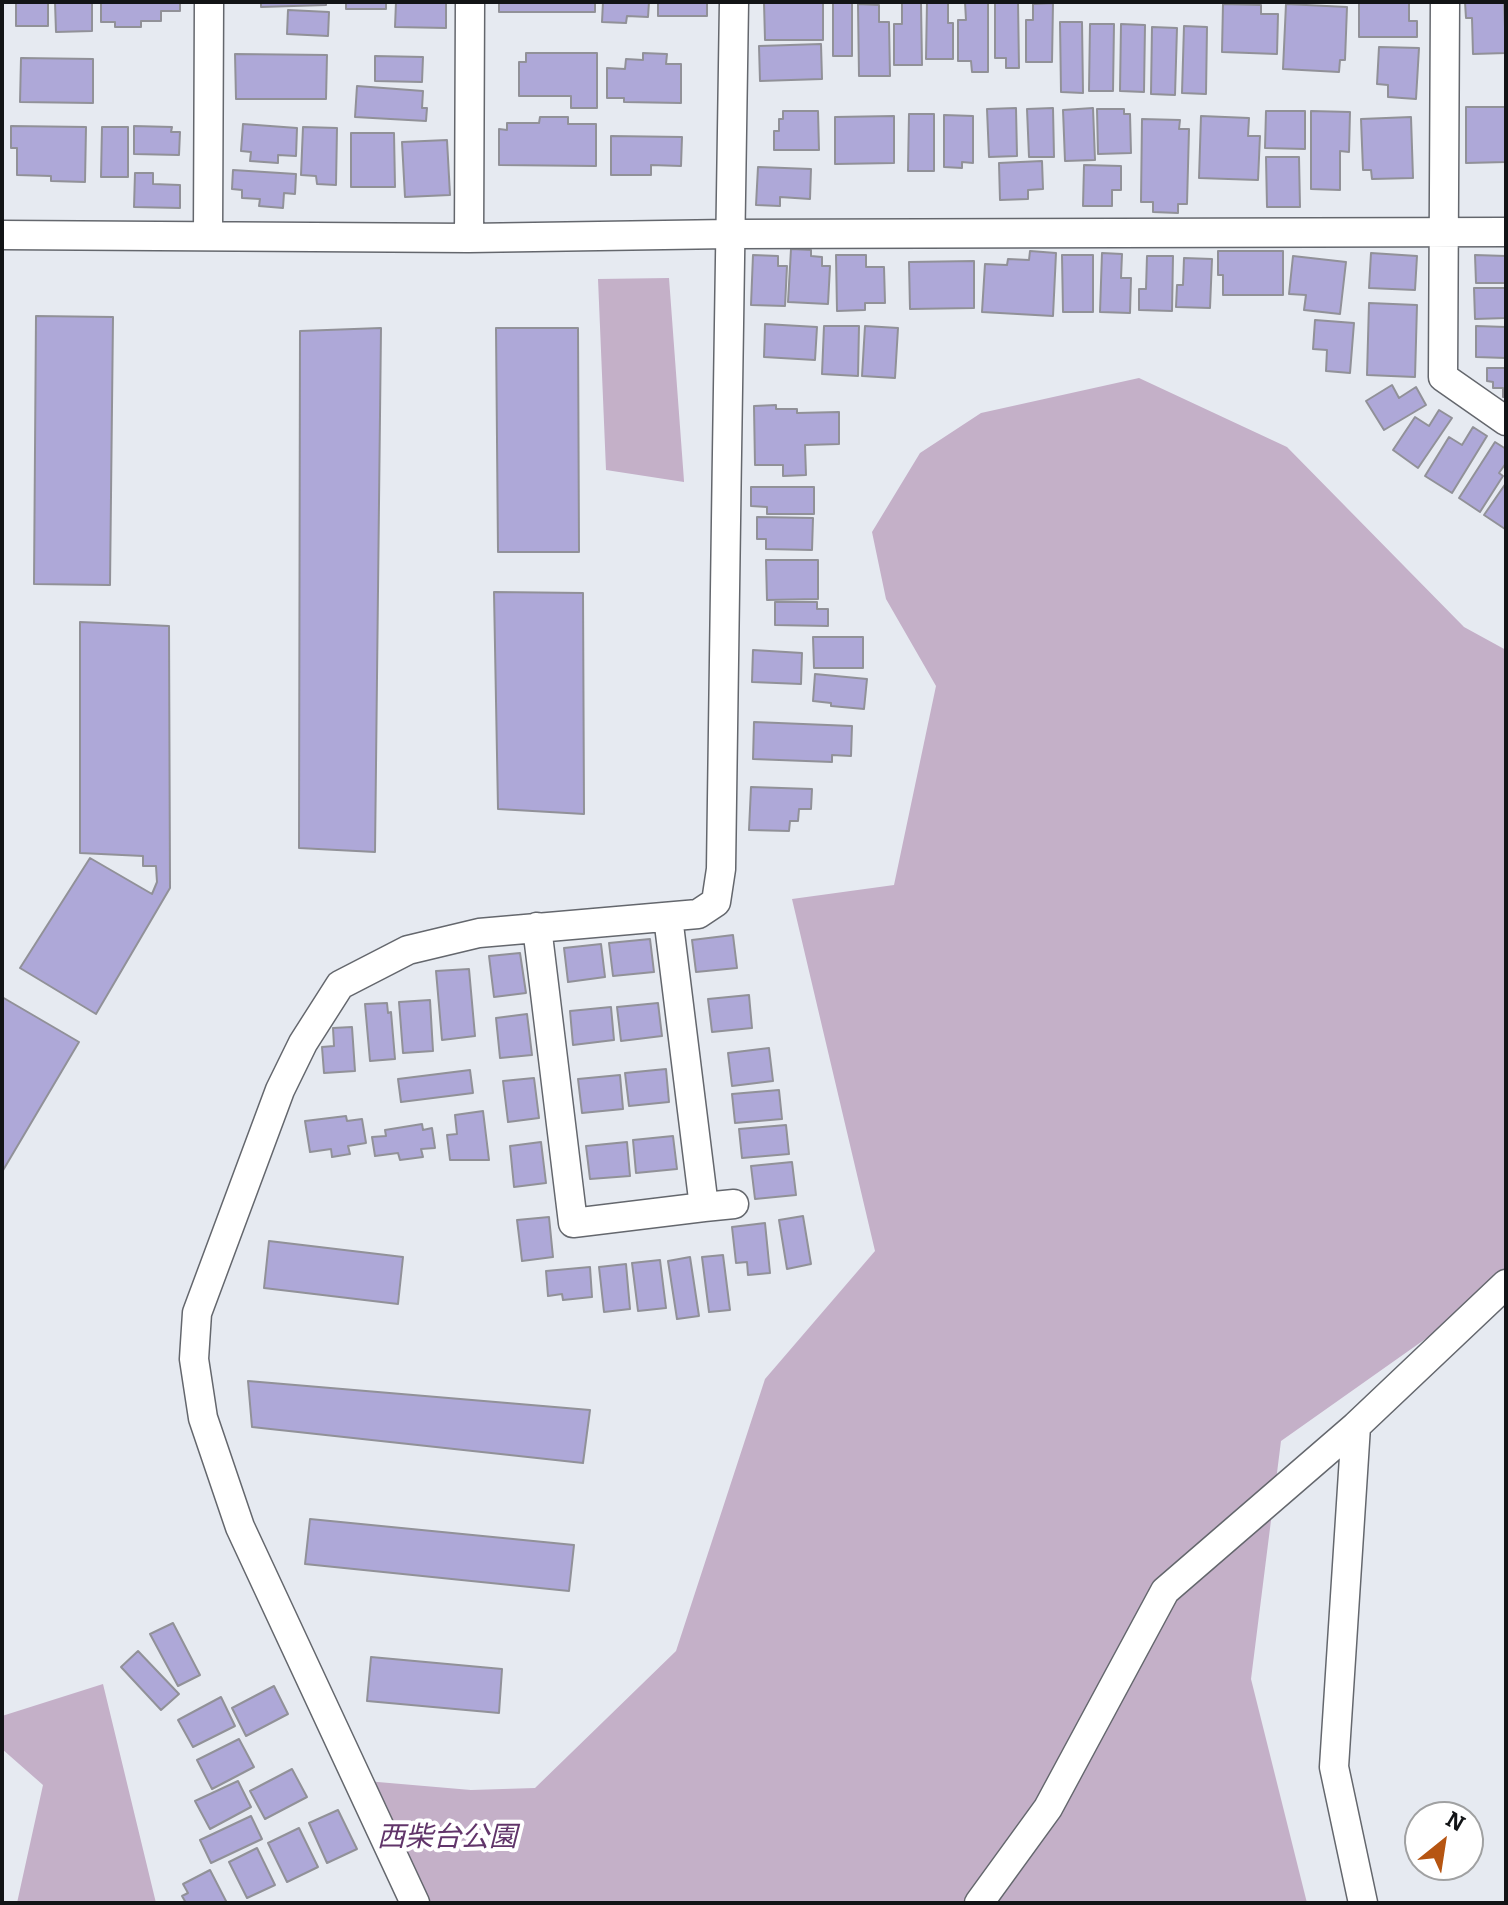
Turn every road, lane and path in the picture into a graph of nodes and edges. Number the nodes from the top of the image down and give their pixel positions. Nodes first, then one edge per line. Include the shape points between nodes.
1 (209, 2) edge
2 (470, 2) edge
3 (734, 2) edge
4 (1445, 2) edge
5 (1443, 232) junction
6 (1506, 232) edge
7 (208, 234) junction
8 (729, 234) junction
9 (2, 235) edge
10 (469, 238) junction
11 (1506, 421) edge
12 (668, 917) junction
13 (537, 927) junction
14 (734, 1204) dead end
15 (704, 1207) junction
16 (1506, 1284) edge
17 (1356, 1426) junction
18 (415, 1903) edge
19 (979, 1903) edge
20 (1363, 1903) edge

1 - 7 street
2 - 10 street
3 - 8 street
4 - 5 street
5 - 6 street
5 - 8 street
5 - 11 street via 1443,377
7 - 9 street
7 - 10 street
8 - 10 street
8 - 12 street via 721,869 716,902 698,914
12 - 13 street
12 - 15 street
13 - 15 street via 573,1223
13 - 18 street via 479,933 408,950 340,985 280,1090 197,1313 194,1359 203,1418 240,1527
14 - 15 street
16 - 17 street
17 - 19 street via 1165,1591 1048,1808
17 - 20 street via 1334,1767

